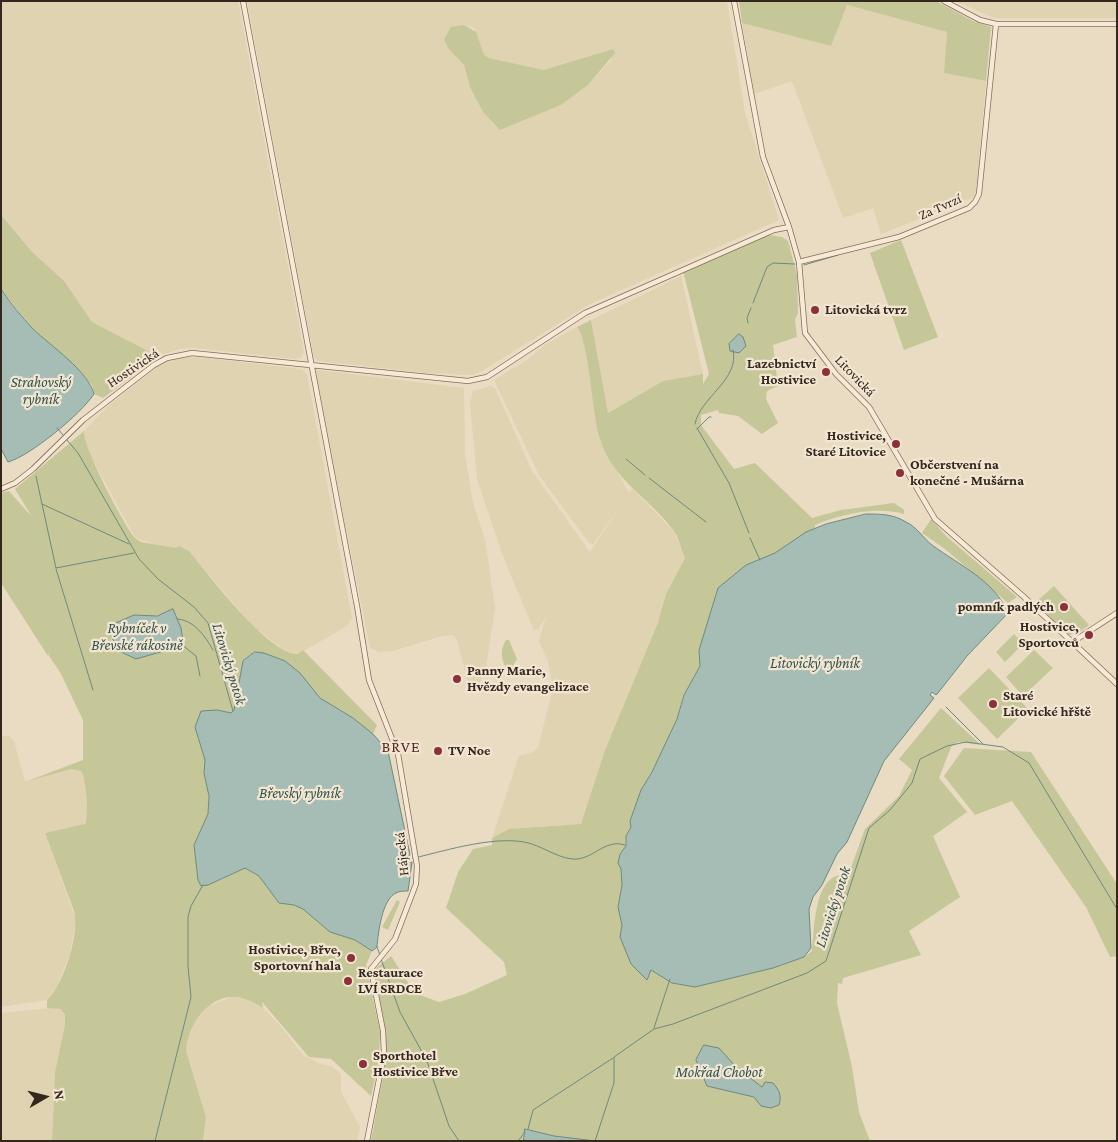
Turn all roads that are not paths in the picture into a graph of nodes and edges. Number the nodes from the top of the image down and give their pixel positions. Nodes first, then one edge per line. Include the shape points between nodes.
1 (243, 1) edge
2 (734, 1) edge
3 (944, 1) edge
4 (996, 24) junction
5 (1117, 24) edge
6 (789, 227) junction
7 (799, 262) junction
8 (311, 365) junction
9 (1, 489) edge
10 (1117, 613) edge
11 (1070, 642) junction
12 (1117, 684) edge
13 (367, 1141) edge

1 - 8 street, Hájecká
2 - 6 street, Litovická via 763,157
3 - 4 street via 980,20
4 - 5 street
4 - 7 street, Za Tvrzí via 979,194 975,202 969,208 898,237
6 - 7 street, Litovická
6 - 8 street, Hostivická via 774,230 585,313 478,380
7 - 11 street, Litovická via 805,333 836,374 869,407 935,519
8 - 9 street, Hostivická via 192,353 167,358 111,397 32,469 15,483
8 - 13 street, Hájecká via 369,680 398,754 417,870 416,884 399,930 391,947 371,969 384,1054
10 - 11 street
11 - 12 street, Litovická

